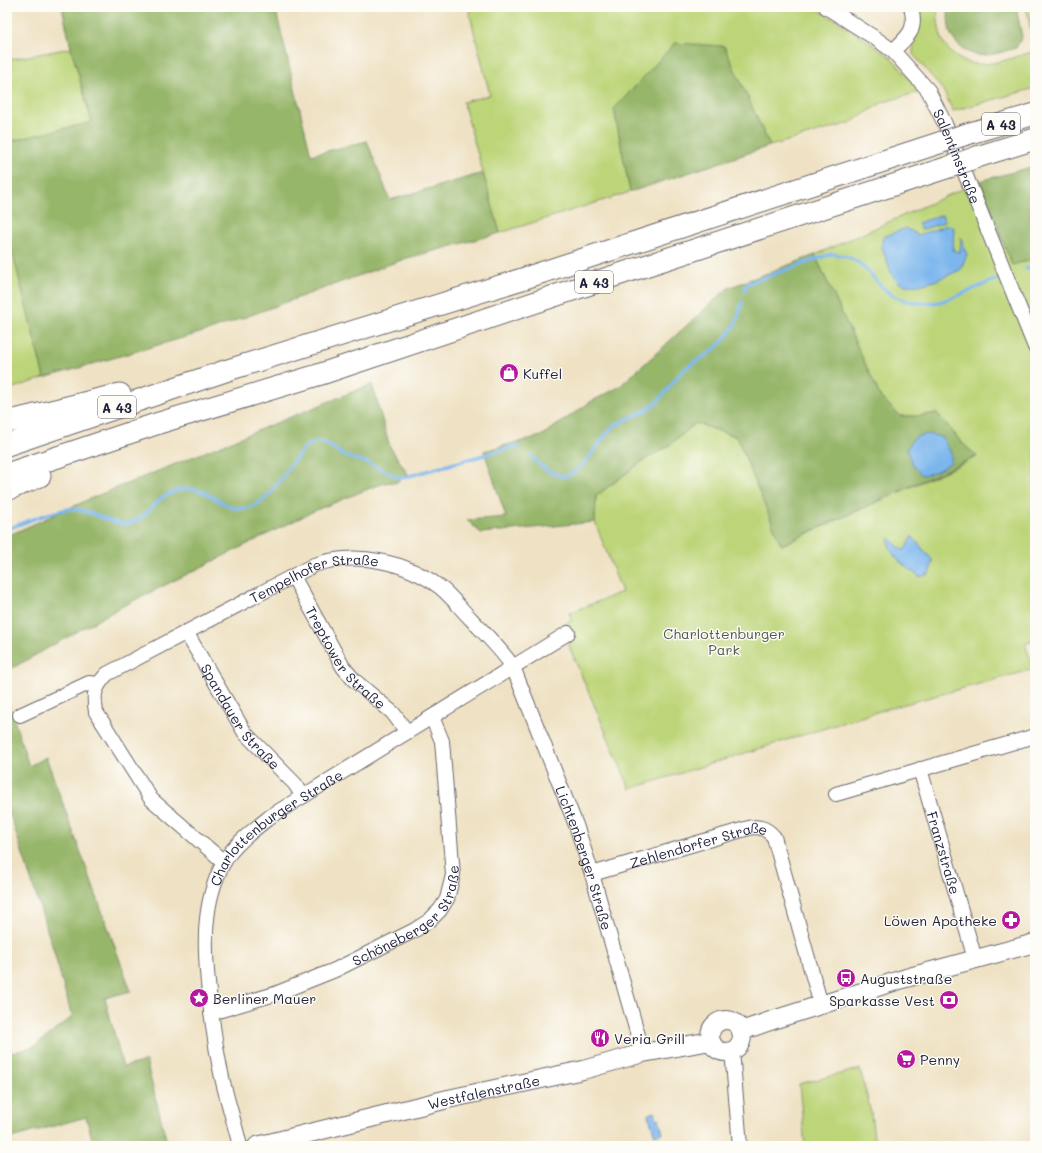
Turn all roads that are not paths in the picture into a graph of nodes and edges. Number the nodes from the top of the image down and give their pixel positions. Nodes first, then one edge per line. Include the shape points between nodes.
1 (826, 7) edge
2 (911, 7) edge
3 (893, 52) junction
4 (1035, 114) edge
5 (1032, 140) edge
6 (1035, 346) edge
7 (228, 370) junction
8 (7, 422) edge
9 (159, 423) junction
10 (7, 445) edge
11 (7, 474) edge
12 (7, 490) edge
13 (293, 576) junction
14 (186, 632) junction
15 (568, 634) dead end
16 (513, 667) junction
17 (98, 684) junction
18 (20, 716) dead end
19 (432, 717) junction
20 (407, 732) junction
21 (1035, 736) edge
22 (920, 769) junction
23 (836, 794) dead end
24 (303, 796) junction
25 (224, 862) junction
26 (592, 874) junction
27 (1035, 943) edge
28 (975, 959) junction
29 (821, 1004) junction
30 (211, 1012) junction
31 (741, 1031) junction
32 (711, 1041) junction
33 (732, 1050) junction
34 (643, 1053) junction
35 (240, 1146) edge
36 (257, 1146) edge
37 (740, 1146) edge

1 - 3 street, Salentinstraße
2 - 3 street via 912,32
3 - 6 street, Salentinstraße via 928,90 945,124
4 - 7 highway, A 43, bridge
5 - 9 highway, A 43, bridge via 321,374
7 - 8 highway
7 - 10 highway, A 43
9 - 11 highway, A 43
9 - 12 highway via 114,447
13 - 14 street, Tempelhofer Straße
13 - 16 street, Tempelhofer Straße via 314,565 344,558 399,565 441,588 500,649
13 - 20 street, Treptower Straße via 343,667 354,680 393,713
14 - 17 street, Tempelhofer Straße via 107,674
14 - 24 street, Spandauer Straße via 245,733 296,784
15 - 16 street, Charlottenburger Straße
16 - 19 street, Charlottenburger Straße
16 - 26 street, Lichtenberger Straße via 576,825
17 - 18 street via 89,683
17 - 25 street via 94,697 96,712 151,799
19 - 20 street, Charlottenburger Straße
19 - 30 street, Schöneberger Straße via 442,741 453,875 447,899 440,910 415,930 335,970 274,994
20 - 24 street, Charlottenburger Straße
21 - 22 street
22 - 23 street
22 - 28 street, Franzstraße
24 - 25 street, Charlottenburger Straße via 271,816
25 - 30 street, Charlottenburger Straße via 213,886 207,914 205,939
26 - 29 street, Zehlendorfer Straße via 752,827 769,831 774,837
26 - 34 street, Lichtenberger Straße
27 - 28 main road
28 - 29 main road
29 - 31 main road
30 - 35 street, Charlottenburger Straße via 223,1081
31 - 32 main road via 731,1020 721,1020 713,1026
31 - 33 main road via 741,1040
32 - 33 main road via 720,1050
32 - 34 main road, Westfalenstraße
33 - 37 street
34 - 36 main road, Westfalenstraße via 583,1070 396,1111

